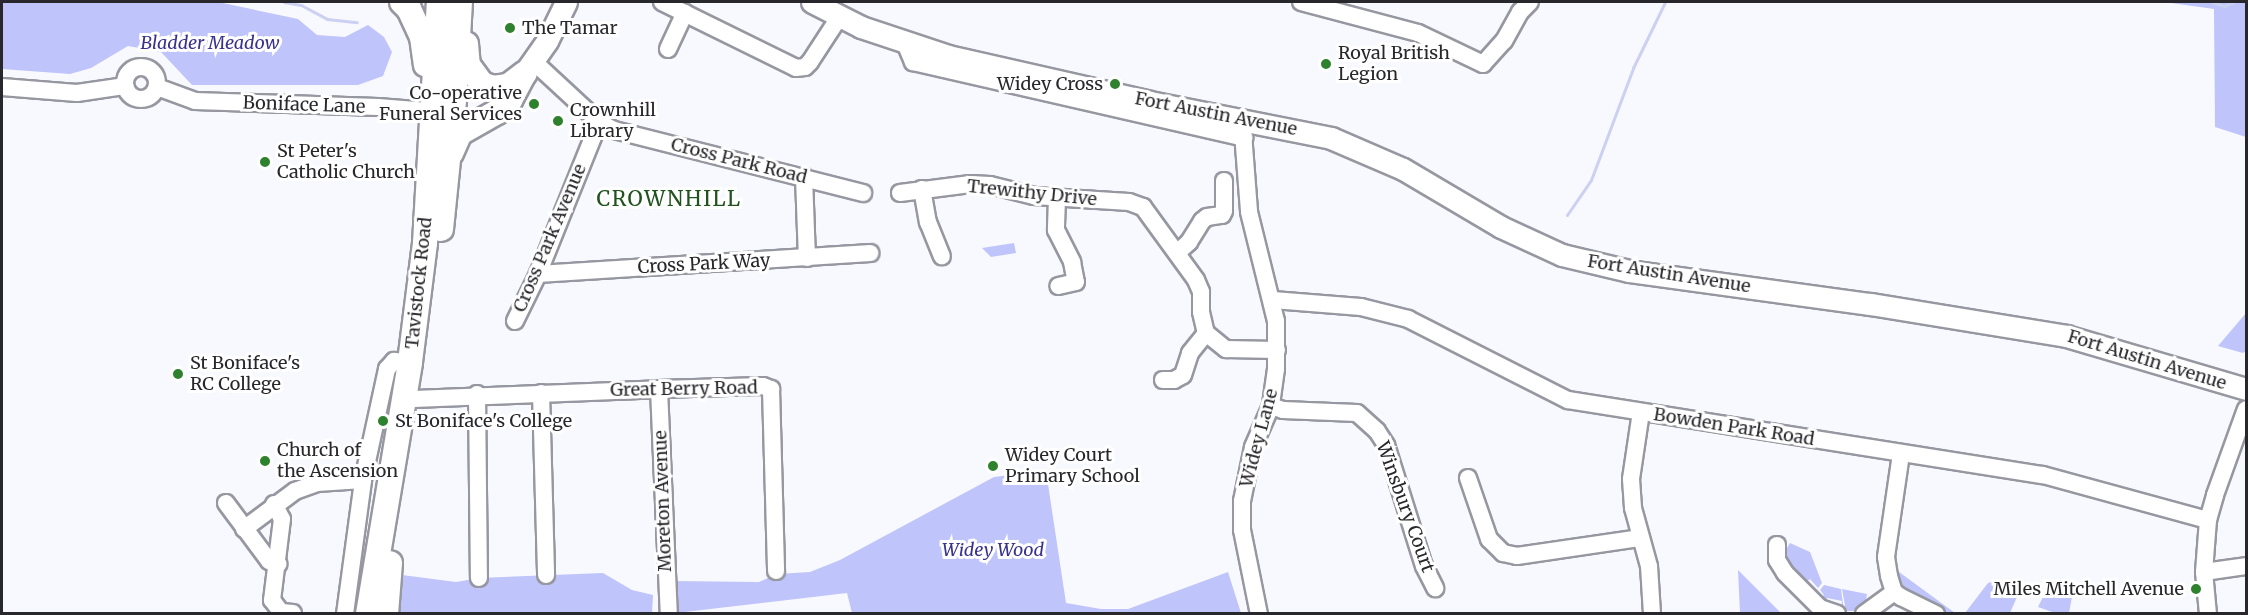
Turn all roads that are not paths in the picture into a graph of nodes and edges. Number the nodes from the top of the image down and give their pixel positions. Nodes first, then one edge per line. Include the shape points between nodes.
1 (402, 2) edge
2 (440, 2) edge
3 (461, 2) edge
4 (566, 2) edge
5 (662, 2) edge
6 (812, 2) edge
7 (821, 2) edge
8 (1301, 2) edge
9 (1530, 2) edge
10 (1357, 8) edge
11 (685, 13) junction
12 (840, 16) junction
13 (668, 49) dead end
14 (529, 67) junction
15 (125, 86) junction
16 (2, 87) edge
17 (157, 87) junction
18 (439, 110) junction
19 (599, 122) junction
20 (1243, 129) junction
21 (450, 155) junction
22 (804, 177) junction
23 (1224, 180) dead end
24 (922, 189) junction
25 (863, 193) dead end
26 (900, 193) dead end
27 (1057, 198) junction
28 (1178, 252) junction
29 (870, 253) dead end
30 (942, 256) dead end
31 (807, 258) junction
32 (538, 274) junction
33 (1058, 286) dead end
34 (1273, 300) junction
35 (515, 321) dead end
36 (1206, 333) junction
37 (1277, 350) junction
38 (414, 365) junction
39 (1163, 380) dead end
40 (659, 389) junction
41 (2247, 389) edge
42 (541, 393) junction
43 (477, 394) junction
44 (414, 399) junction
45 (1271, 406) junction
46 (2247, 409) edge
47 (1641, 412) junction
48 (1901, 454) junction
49 (1468, 478) dead end
50 (363, 480) junction
51 (226, 503) dead end
52 (274, 504) junction
53 (2208, 520) junction
54 (244, 529) junction
55 (1641, 538) junction
56 (1777, 546) dead end
57 (279, 564) junction
58 (2247, 566) edge
59 (776, 571) dead end
60 (2204, 573) junction
61 (546, 574) dead end
62 (479, 578) dead end
63 (1435, 588) dead end
64 (1894, 592) junction
65 (293, 613) edge
66 (345, 614) edge
67 (368, 614) edge
68 (386, 614) edge
69 (669, 614) edge
70 (1259, 614) edge
71 (1652, 614) edge
72 (1837, 614) edge
73 (1864, 614) edge
74 (1936, 614) edge
75 (2208, 614) edge

1 - 18 highway via 422,37 427,91
2 - 18 highway, Tavistock Road
3 - 14 highway via 468,65 477,80 493,88 508,86
3 - 18 highway, Tavistock Road
4 - 14 main road
5 - 11 street
6 - 12 main road, Fort Austin Avenue
7 - 12 main road, Fort Austin Avenue
8 - 10 street
9 - 10 street via 1483,64
11 - 12 street via 796,68 810,62
11 - 13 street
12 - 20 main road, Fort Austin Avenue via 905,43 969,62
14 - 19 street, Cross Park Road
14 - 21 highway via 510,100 460,134
15 - 16 street via 77,93
15 - 17 street via 128,94 140,100 153,95
15 - 17 street, Boniface Lane via 131,70 144,67 155,74
17 - 18 street, Boniface Lane via 195,101
18 - 21 highway, Tavistock Road
18 - 38 highway, Tavistock Road
19 - 22 street, Cross Park Road via 614,130
19 - 32 street, Cross Park Avenue
20 - 34 street, Widey Lane via 1249,212
20 - 41 main road, Fort Austin Avenue via 1331,138 1403,169 1501,227 1562,255 1629,272 1871,304 2066,336
21 - 38 highway, Tavistock Road via 438,252
22 - 25 street, Cross Park Road
22 - 31 street
23 - 28 street via 1224,211 1202,221
24 - 26 street, Trewithy Drive
24 - 27 street, Trewithy Drive via 970,183
24 - 30 street via 928,222
27 - 28 street, Trewithy Drive via 1129,201 1143,207
27 - 33 street via 1056,230 1072,261 1076,282
28 - 36 street, Trewithy Drive via 1199,286
29 - 31 street, Cross Park Way
31 - 32 street, Cross Park Way
32 - 35 street, Cross Park Avenue
34 - 37 street, Widey Lane
34 - 47 street, Bowden Park Road via 1388,312 1568,400
36 - 37 street via 1226,349
36 - 39 street via 1190,353 1186,381
37 - 45 street, Widey Lane
38 - 44 highway
38 - 50 street, Tavistock Road via 394,361 387,369
38 - 67 highway
40 - 42 street, Great Berry Road
40 - 59 street, Great Berry Road via 771,389
40 - 69 street, Moreton Avenue
42 - 43 street, Great Berry Road
42 - 61 street
43 - 44 street, Great Berry Road
43 - 62 street
44 - 68 highway
45 - 63 street, Winsbury Court via 1283,410 1357,413 1377,431 1386,445 1424,566
45 - 70 street, Widey Lane via 1253,447 1242,501 1242,530
46 - 53 street
47 - 48 street, Bowden Park Road
47 - 55 street via 1630,479
48 - 53 street, Bowden Park Road via 2043,475
48 - 64 street via 1886,557
49 - 55 street via 1489,539 1503,553 1517,556
50 - 52 street via 317,483
50 - 66 street, Tavistock Road
51 - 54 street
52 - 54 street
52 - 57 street via 282,519
53 - 60 street
54 - 57 street via 269,561
55 - 71 street via 1649,567
56 - 72 street via 1777,560 1785,573 1820,608
57 - 65 street via 272,600 281,612
58 - 60 street
60 - 75 street
64 - 73 street
64 - 74 street

